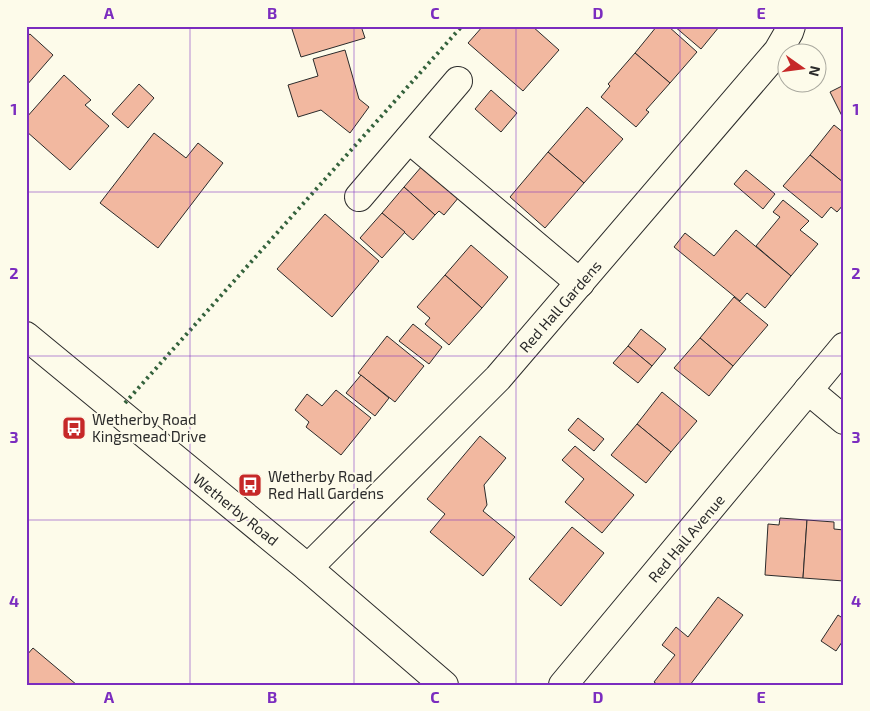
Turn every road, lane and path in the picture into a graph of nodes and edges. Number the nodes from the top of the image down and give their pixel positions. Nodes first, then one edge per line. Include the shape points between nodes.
1 (791, 26) edge
2 (458, 81) dead end
3 (409, 139) junction
4 (359, 197) dead end
5 (580, 283) junction
6 (26, 336) edge
7 (844, 347) edge
8 (808, 390) junction
9 (844, 420) edge
10 (308, 568) junction
11 (444, 685) edge
12 (563, 685) edge

1 - 5 street, Red Hall Gardens via 778,52
2 - 3 street
3 - 4 street
3 - 5 street
5 - 10 street, Red Hall Gardens via 498,378
6 - 10 street, Wetherby Road
7 - 8 street, Red Hall Avenue
8 - 9 street
8 - 12 street, Red Hall Avenue
10 - 11 street, Wetherby Road

